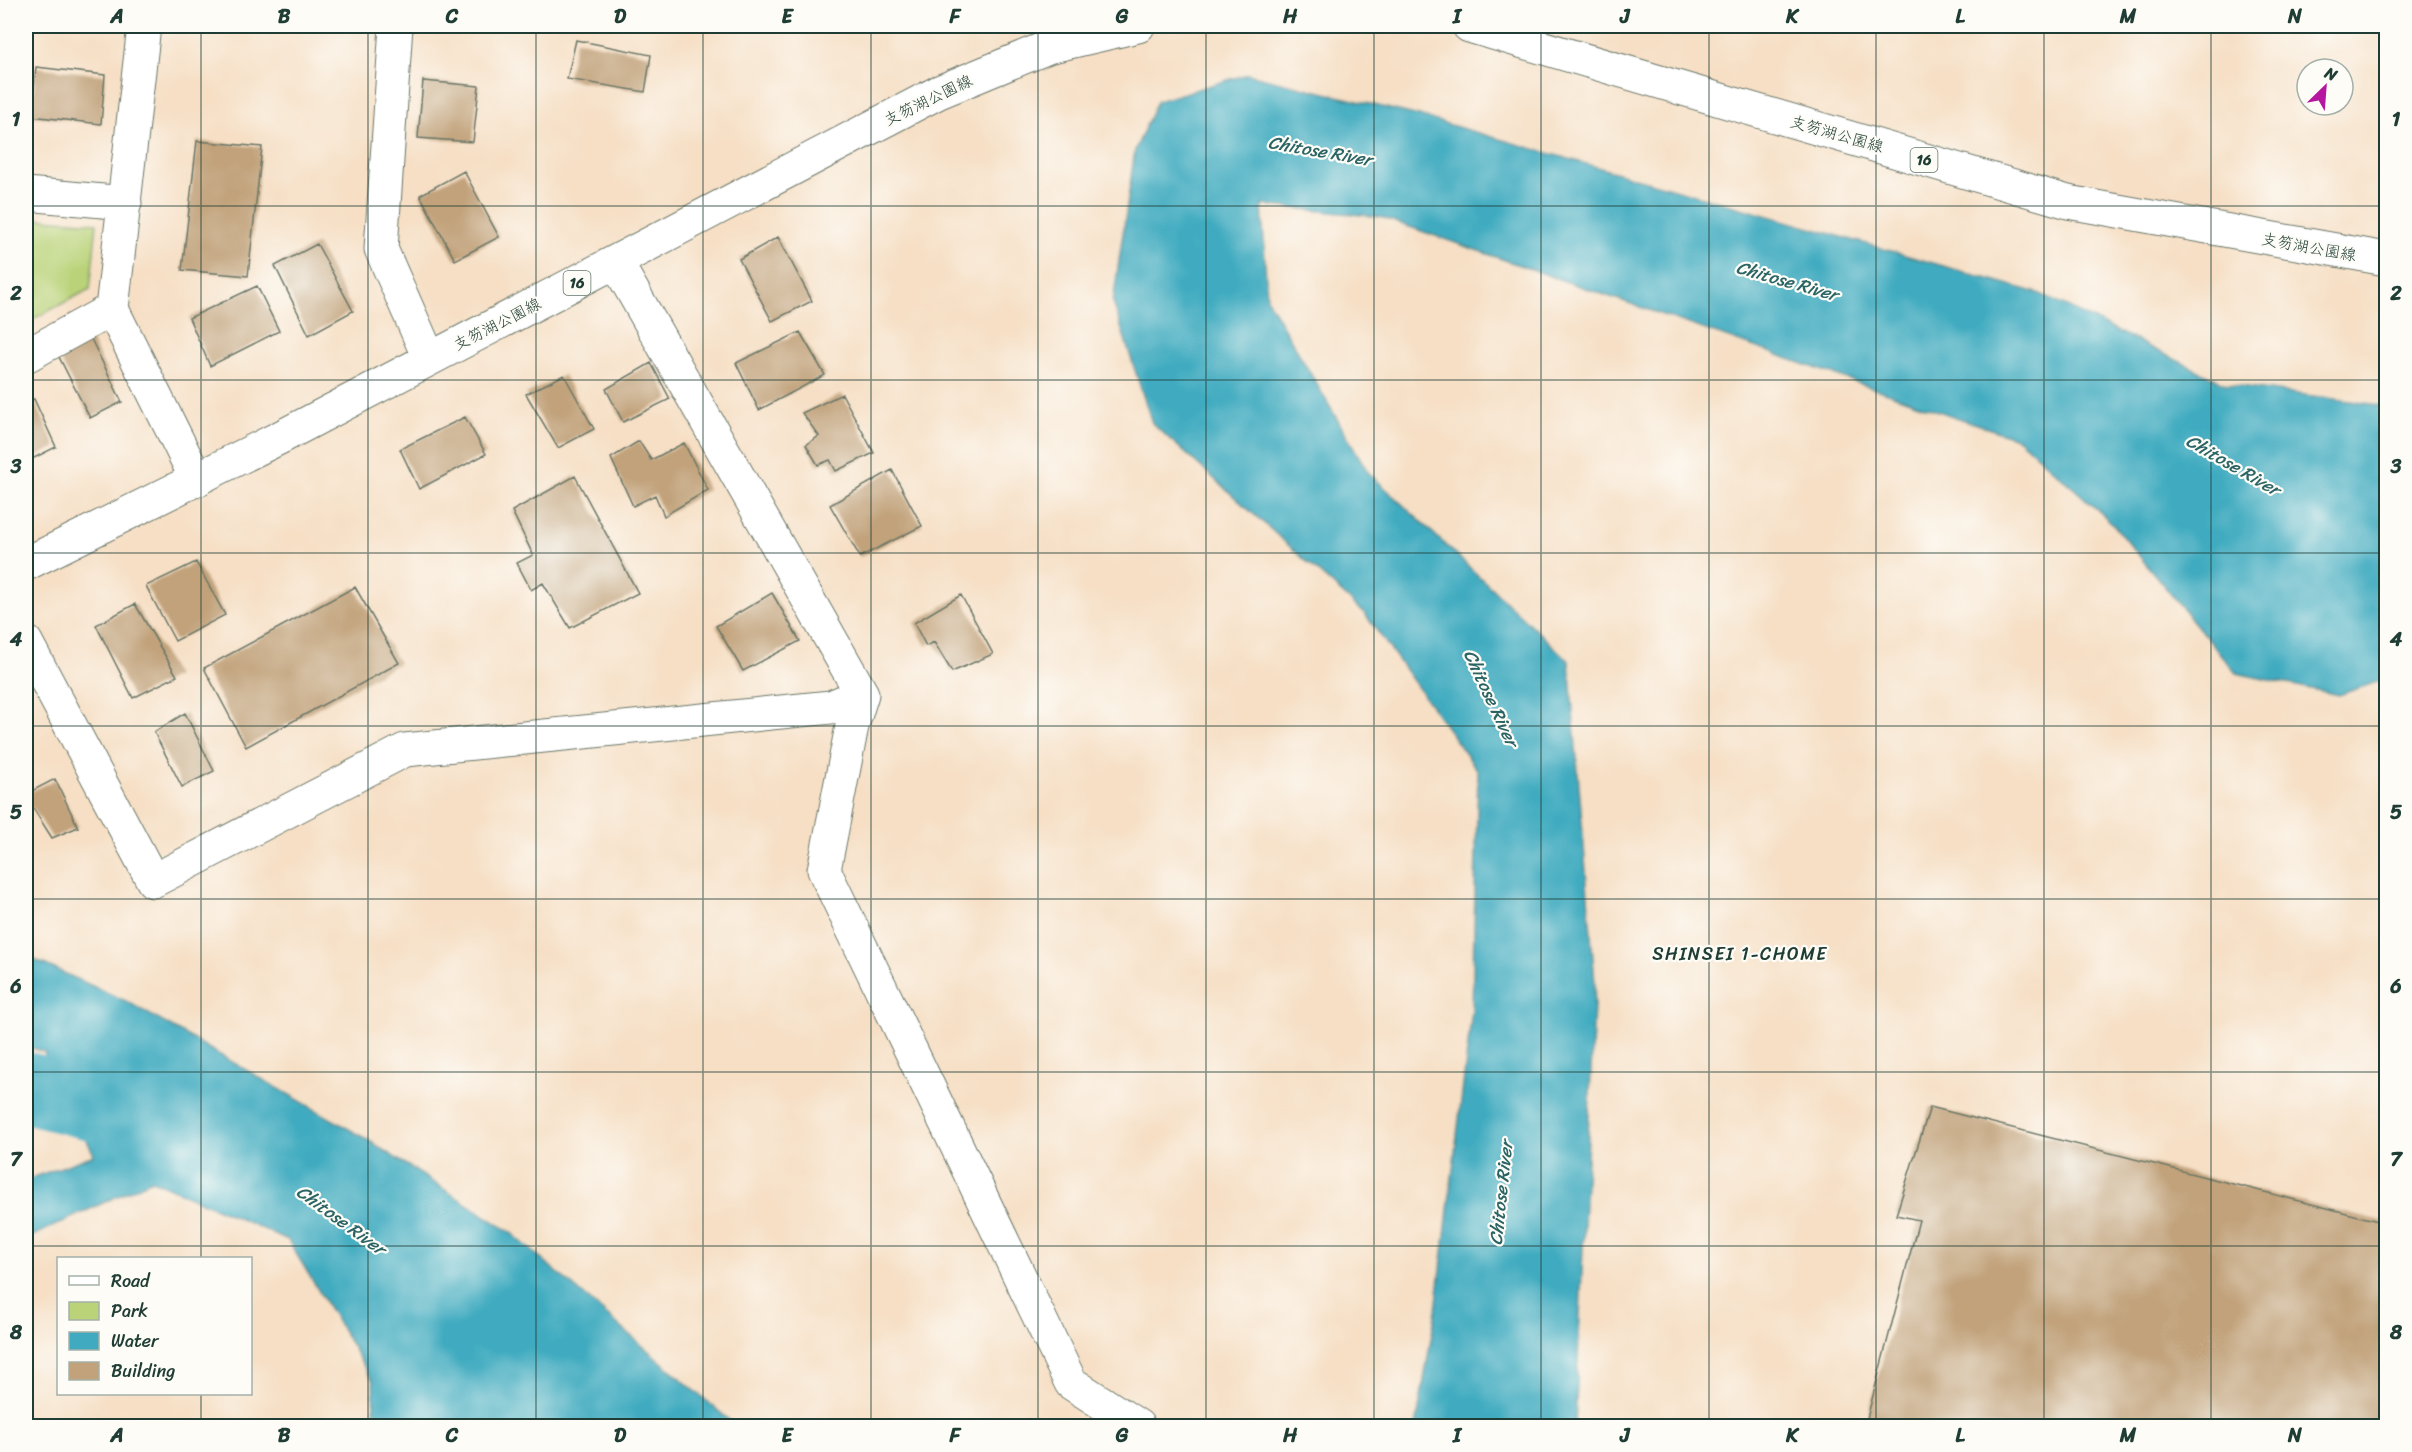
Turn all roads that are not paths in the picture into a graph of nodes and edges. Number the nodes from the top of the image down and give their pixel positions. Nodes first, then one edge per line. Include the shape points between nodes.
1 (144, 26) edge
2 (396, 26) edge
3 (1138, 26) edge
4 (1469, 26) edge
5 (26, 194) edge
6 (124, 203) junction
7 (2386, 259) edge
8 (616, 262) junction
9 (111, 309) junction
10 (26, 356) edge
11 (429, 358) junction
12 (197, 480) junction
13 (26, 564) edge
14 (26, 642) edge
15 (862, 694) junction
16 (1138, 1426) edge

1 - 6 street
2 - 11 street via 381,249
3 - 8 street, 支笏湖公園線 / 16 via 1048,47 939,92
4 - 7 street, 支笏湖公園線 / 16 via 2068,202
5 - 6 street
6 - 9 street
8 - 11 street, 支笏湖公園線 / 16
8 - 15 street
9 - 10 street
9 - 12 street
11 - 12 street, 支笏湖公園線 / 16
12 - 13 street, 支笏湖公園線 / 16
14 - 15 street via 153,880 405,750 831,707
15 - 16 street via 852,726 824,870 1071,1383

